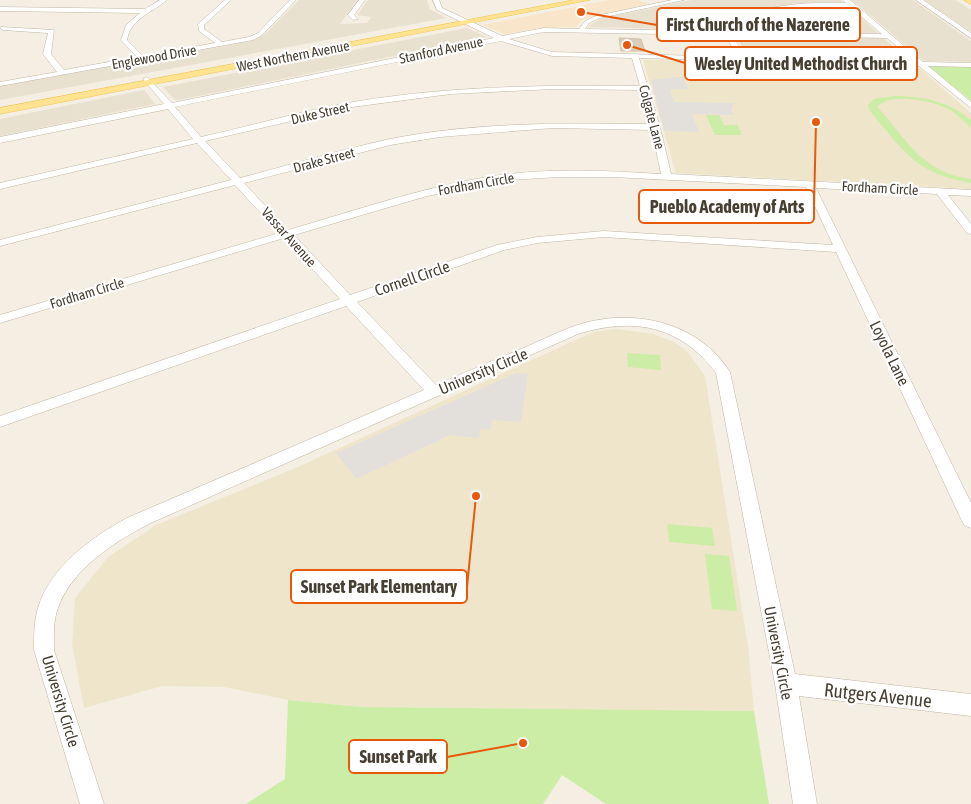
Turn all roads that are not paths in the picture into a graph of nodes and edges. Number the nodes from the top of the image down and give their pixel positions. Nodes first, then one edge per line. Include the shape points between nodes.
1 (164, 0) edge
2 (228, 0) edge
3 (293, 0) edge
4 (362, 0) edge
5 (436, 0) edge
6 (569, 0) edge
7 (586, 0) edge
8 (681, 0) edge
9 (919, 0) edge
10 (849, 2) edge
11 (0, 9) edge
12 (38, 10) junction
13 (146, 11) junction
14 (24, 17) dead end
15 (356, 19) dead end
16 (17, 21) dead end
17 (463, 22) junction
18 (1, 29) edge
19 (582, 29) junction
20 (727, 32) junction
21 (888, 36) junction
22 (971, 36) edge
23 (500, 37) junction
24 (222, 45) junction
25 (635, 57) junction
26 (142, 59) junction
27 (743, 60) junction
28 (920, 63) junction
29 (971, 65) edge
30 (62, 73) junction
31 (149, 81) junction
32 (0, 84) edge
33 (646, 88) junction
34 (170, 105) junction
35 (971, 106) edge
36 (0, 107) edge
37 (0, 112) edge
38 (656, 127) junction
39 (0, 140) edge
40 (199, 140) junction
41 (667, 177) junction
42 (240, 182) junction
43 (809, 184) junction
44 (0, 186) edge
45 (940, 191) junction
46 (971, 193) edge
47 (971, 231) edge
48 (286, 234) junction
49 (0, 243) edge
50 (841, 249) junction
51 (347, 301) junction
52 (0, 319) edge
53 (434, 392) junction
54 (0, 422) edge
55 (971, 521) edge
56 (786, 684) junction
57 (971, 705) edge
58 (92, 804) edge
59 (805, 804) edge

1 - 13 street
2 - 24 street via 201,24 201,30
3 - 24 street, Englewood Drive via 260,34
4 - 15 street via 351,15
5 - 17 street via 439,9
6 - 17 main road, West Northern Avenue
7 - 17 main road, West Northern Avenue
8 - 19 street via 598,17 587,22
9 - 22 street
10 - 20 street via 791,6 739,18 727,24
10 - 21 street
11 - 12 street
12 - 13 street
12 - 14 street
13 - 26 street via 124,33 124,40
16 - 18 street
17 - 23 street
17 - 31 main road, West Northern Avenue
18 - 30 street via 52,30 47,54
19 - 20 street, Stanford Avenue
19 - 23 street, Stanford Avenue via 544,30
20 - 21 street, Stanford Avenue
20 - 27 street
21 - 28 street
23 - 25 street via 525,48 552,54
23 - 34 street, Stanford Avenue
24 - 26 street, Englewood Drive
25 - 27 street
25 - 33 street, Colgate Lane
26 - 30 street, Englewood Drive
27 - 28 street
28 - 29 street
28 - 35 street
30 - 32 street, Englewood Drive
31 - 34 street, Vassar Avenue
31 - 36 main road, West Northern Avenue
31 - 37 main road, West Northern Avenue
33 - 38 street, Colgate Lane
33 - 40 street, Duke Street via 552,86 451,92 352,105
34 - 39 street, Stanford Avenue
34 - 40 street, Vassar Avenue
38 - 41 street, Colgate Lane
38 - 42 street, Drake Street via 553,125 440,134 390,142
40 - 42 street, Vassar Avenue
40 - 44 street, Duke Street
41 - 43 street, Fordham Circle
41 - 48 street, Fordham Circle via 559,174 482,181 425,193
42 - 48 street, Vassar Avenue
42 - 49 street, Drake Street
43 - 45 street, Fordham Circle
43 - 50 street, Loyola Lane
45 - 46 street, Fordham Circle
45 - 47 street
48 - 51 street, Vassar Avenue
48 - 52 street, Fordham Circle
50 - 51 street, Cornell Circle via 604,234 567,236 501,247
50 - 55 street, Loyola Lane
51 - 53 street, Vassar Avenue
51 - 54 street, Cornell Circle
53 - 56 street, University Circle via 590,325 625,321 662,326 694,340 716,359 723,372
53 - 58 street, University Circle via 122,529 81,559 63,580 48,606 44,650
56 - 57 street, Rutgers Avenue
56 - 59 street, University Circle

